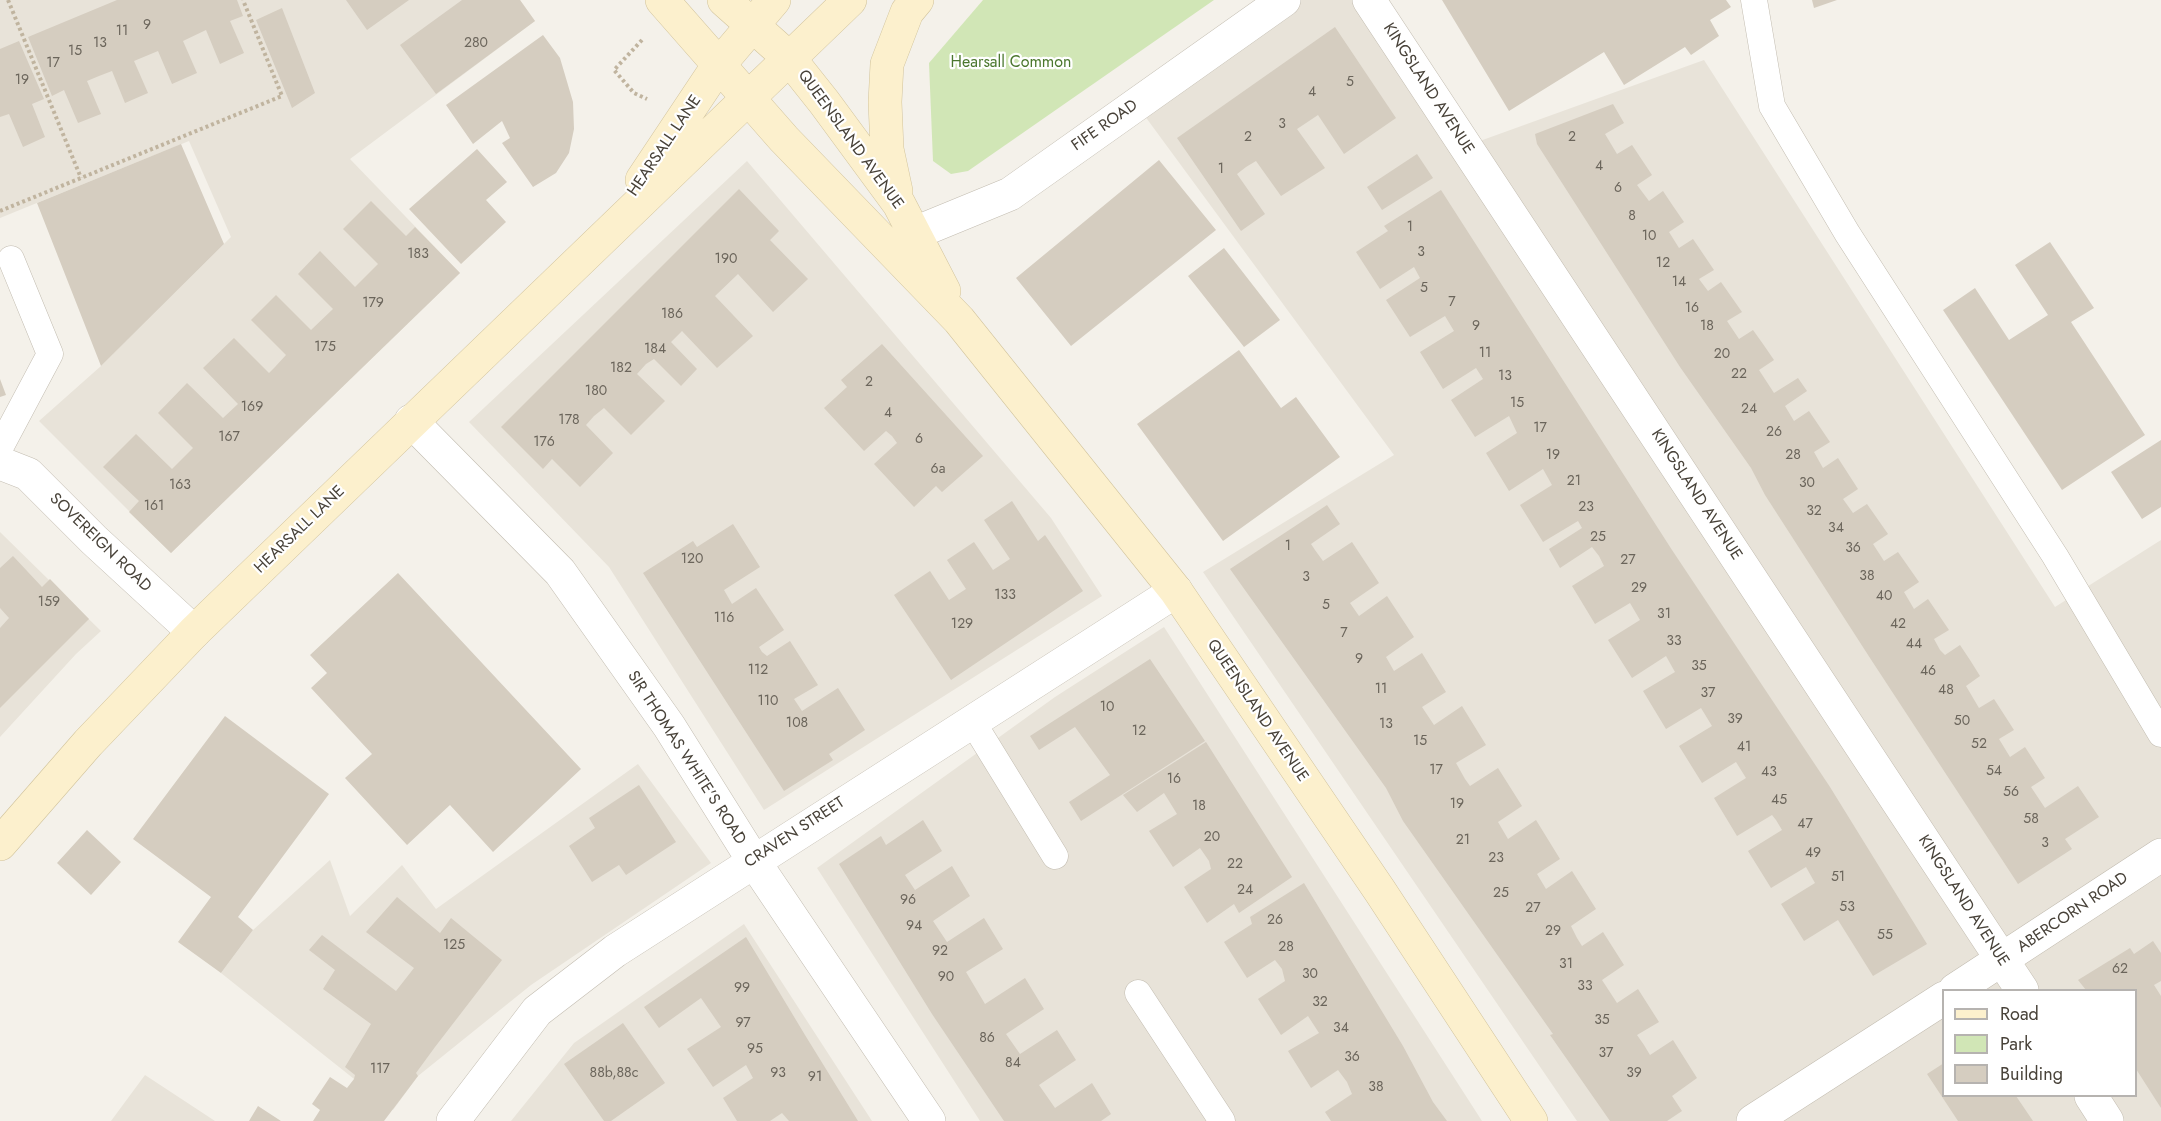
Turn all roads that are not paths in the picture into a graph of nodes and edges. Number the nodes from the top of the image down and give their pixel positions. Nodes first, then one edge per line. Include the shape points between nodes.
1 (662, 0) edge
2 (724, 0) edge
3 (774, 0) edge
4 (850, 0) edge
5 (917, 0) edge
6 (1284, 0) edge
7 (1369, 0) edge
8 (1754, 0) edge
9 (753, 25) junction
10 (789, 58) junction
11 (718, 66) junction
12 (748, 97) junction
13 (899, 204) junction
14 (612, 227) junction
15 (915, 233) junction
16 (11, 259) dead end
17 (959, 320) junction
18 (411, 421) junction
19 (0, 448) edge
20 (0, 463) edge
21 (1176, 591) junction
22 (194, 632) junction
23 (972, 721) junction
24 (2161, 734) edge
25 (0, 844) edge
26 (2161, 855) edge
27 (1055, 856) dead end
28 (753, 860) junction
29 (2002, 960) junction
30 (1957, 989) edge
31 (2021, 989) edge
32 (1138, 993) dead end
33 (1942, 999) edge
34 (2092, 1097) edge
35 (453, 1121) edge
36 (929, 1121) edge
37 (1222, 1121) edge
38 (1531, 1121) edge
39 (1753, 1121) edge
40 (2107, 1121) edge

1 - 11 main road, QUEENSLAND AVENUE
2 - 9 main road, QUEENSLAND AVENUE
3 - 9 main road
4 - 10 main road
5 - 13 main road via 908,12 887,64 887,149
6 - 15 street, FIFE ROAD via 1010,194
7 - 29 street, KINGSLAND AVENUE
8 - 24 lane via 1772,106 1846,233 2055,556
9 - 10 main road, QUEENSLAND AVENUE
9 - 11 main road
10 - 12 main road
10 - 13 main road, QUEENSLAND AVENUE
11 - 12 main road, QUEENSLAND AVENUE
11 - 14 main road, HEARSALL LANE
12 - 14 main road, HEARSALL LANE
12 - 17 main road, QUEENSLAND AVENUE via 804,161
13 - 15 main road, QUEENSLAND AVENUE
14 - 18 main road, HEARSALL LANE
15 - 17 main road, QUEENSLAND AVENUE
16 - 19 lane via 50,354
17 - 21 main road, QUEENSLAND AVENUE
18 - 22 main road, HEARSALL LANE
18 - 28 street, SIR THOMAS WHITE'S ROAD via 560,572 669,726
20 - 22 street, SOVEREIGN ROAD via 28,474
21 - 23 street, CRAVEN STREET
21 - 38 main road, QUEENSLAND AVENUE
22 - 25 main road, HEARSALL LANE via 88,743
23 - 27 lane
23 - 28 street, CRAVEN STREET
26 - 29 street, ABERCORN ROAD
28 - 35 street, CRAVEN STREET via 615,951 537,1011
28 - 36 street, SIR THOMAS WHITE'S ROAD
29 - 30 street, ABERCORN ROAD
29 - 31 street, KINGSLAND AVENUE
32 - 37 lane
33 - 39 street
34 - 40 street

